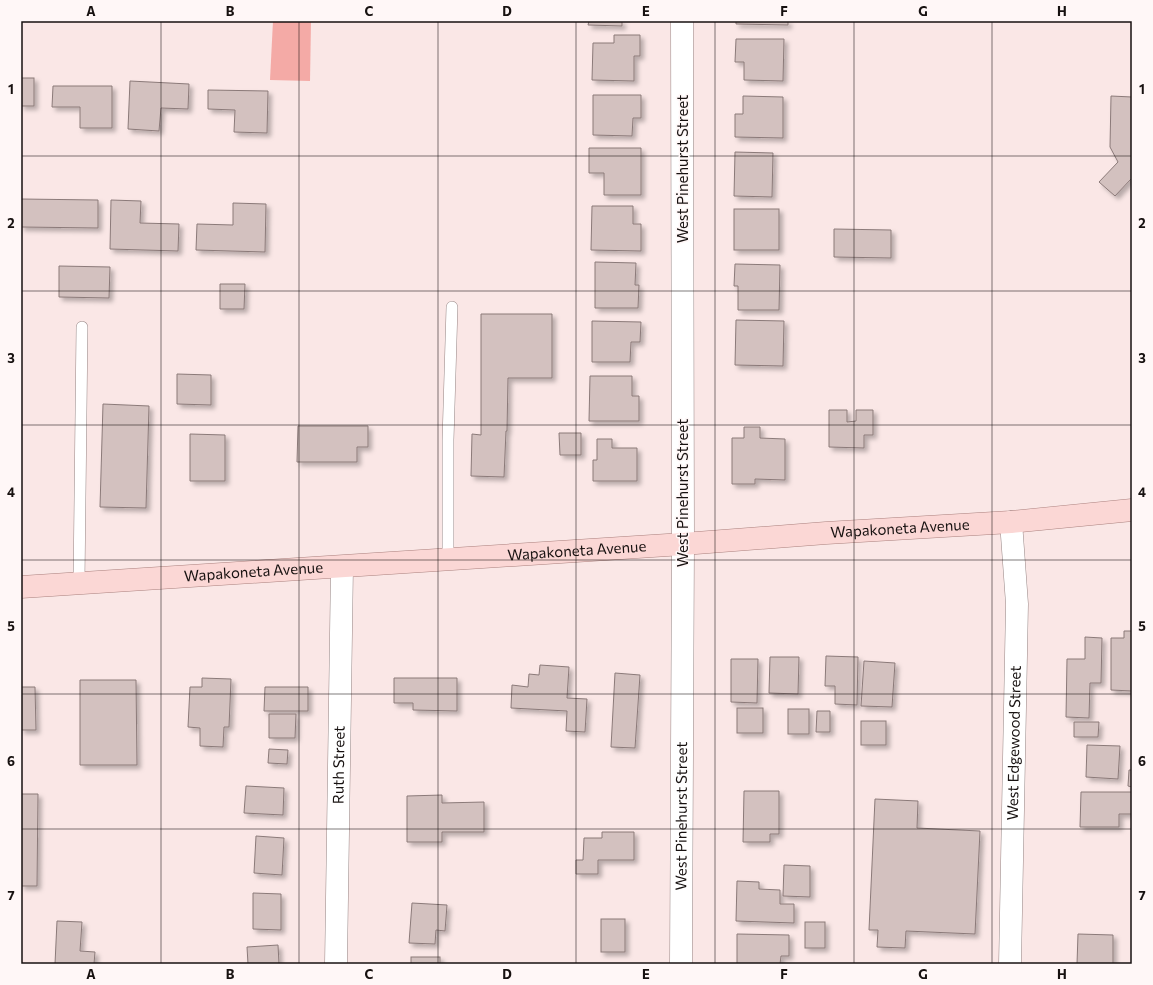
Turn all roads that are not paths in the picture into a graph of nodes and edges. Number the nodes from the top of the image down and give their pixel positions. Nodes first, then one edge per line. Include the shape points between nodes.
1 (682, 21) edge
2 (452, 307) dead end
3 (82, 327) dead end
4 (1132, 510) edge
5 (1011, 522) junction
6 (684, 544) junction
7 (448, 559) junction
8 (342, 567) junction
9 (79, 583) junction
10 (21, 587) edge
11 (336, 964) edge
12 (681, 964) edge
13 (1010, 964) edge

1 - 6 street, West Pinehurst Street
2 - 7 lane
3 - 9 lane
4 - 5 main road, Wapakoneta Avenue
5 - 6 main road, Wapakoneta Avenue
5 - 13 street, West Edgewood Street via 1017,604
6 - 7 main road, Wapakoneta Avenue
6 - 12 street, West Pinehurst Street
7 - 8 main road, Wapakoneta Avenue
8 - 9 main road, Wapakoneta Avenue
8 - 11 street, Ruth Street
9 - 10 main road, Wapakoneta Avenue

